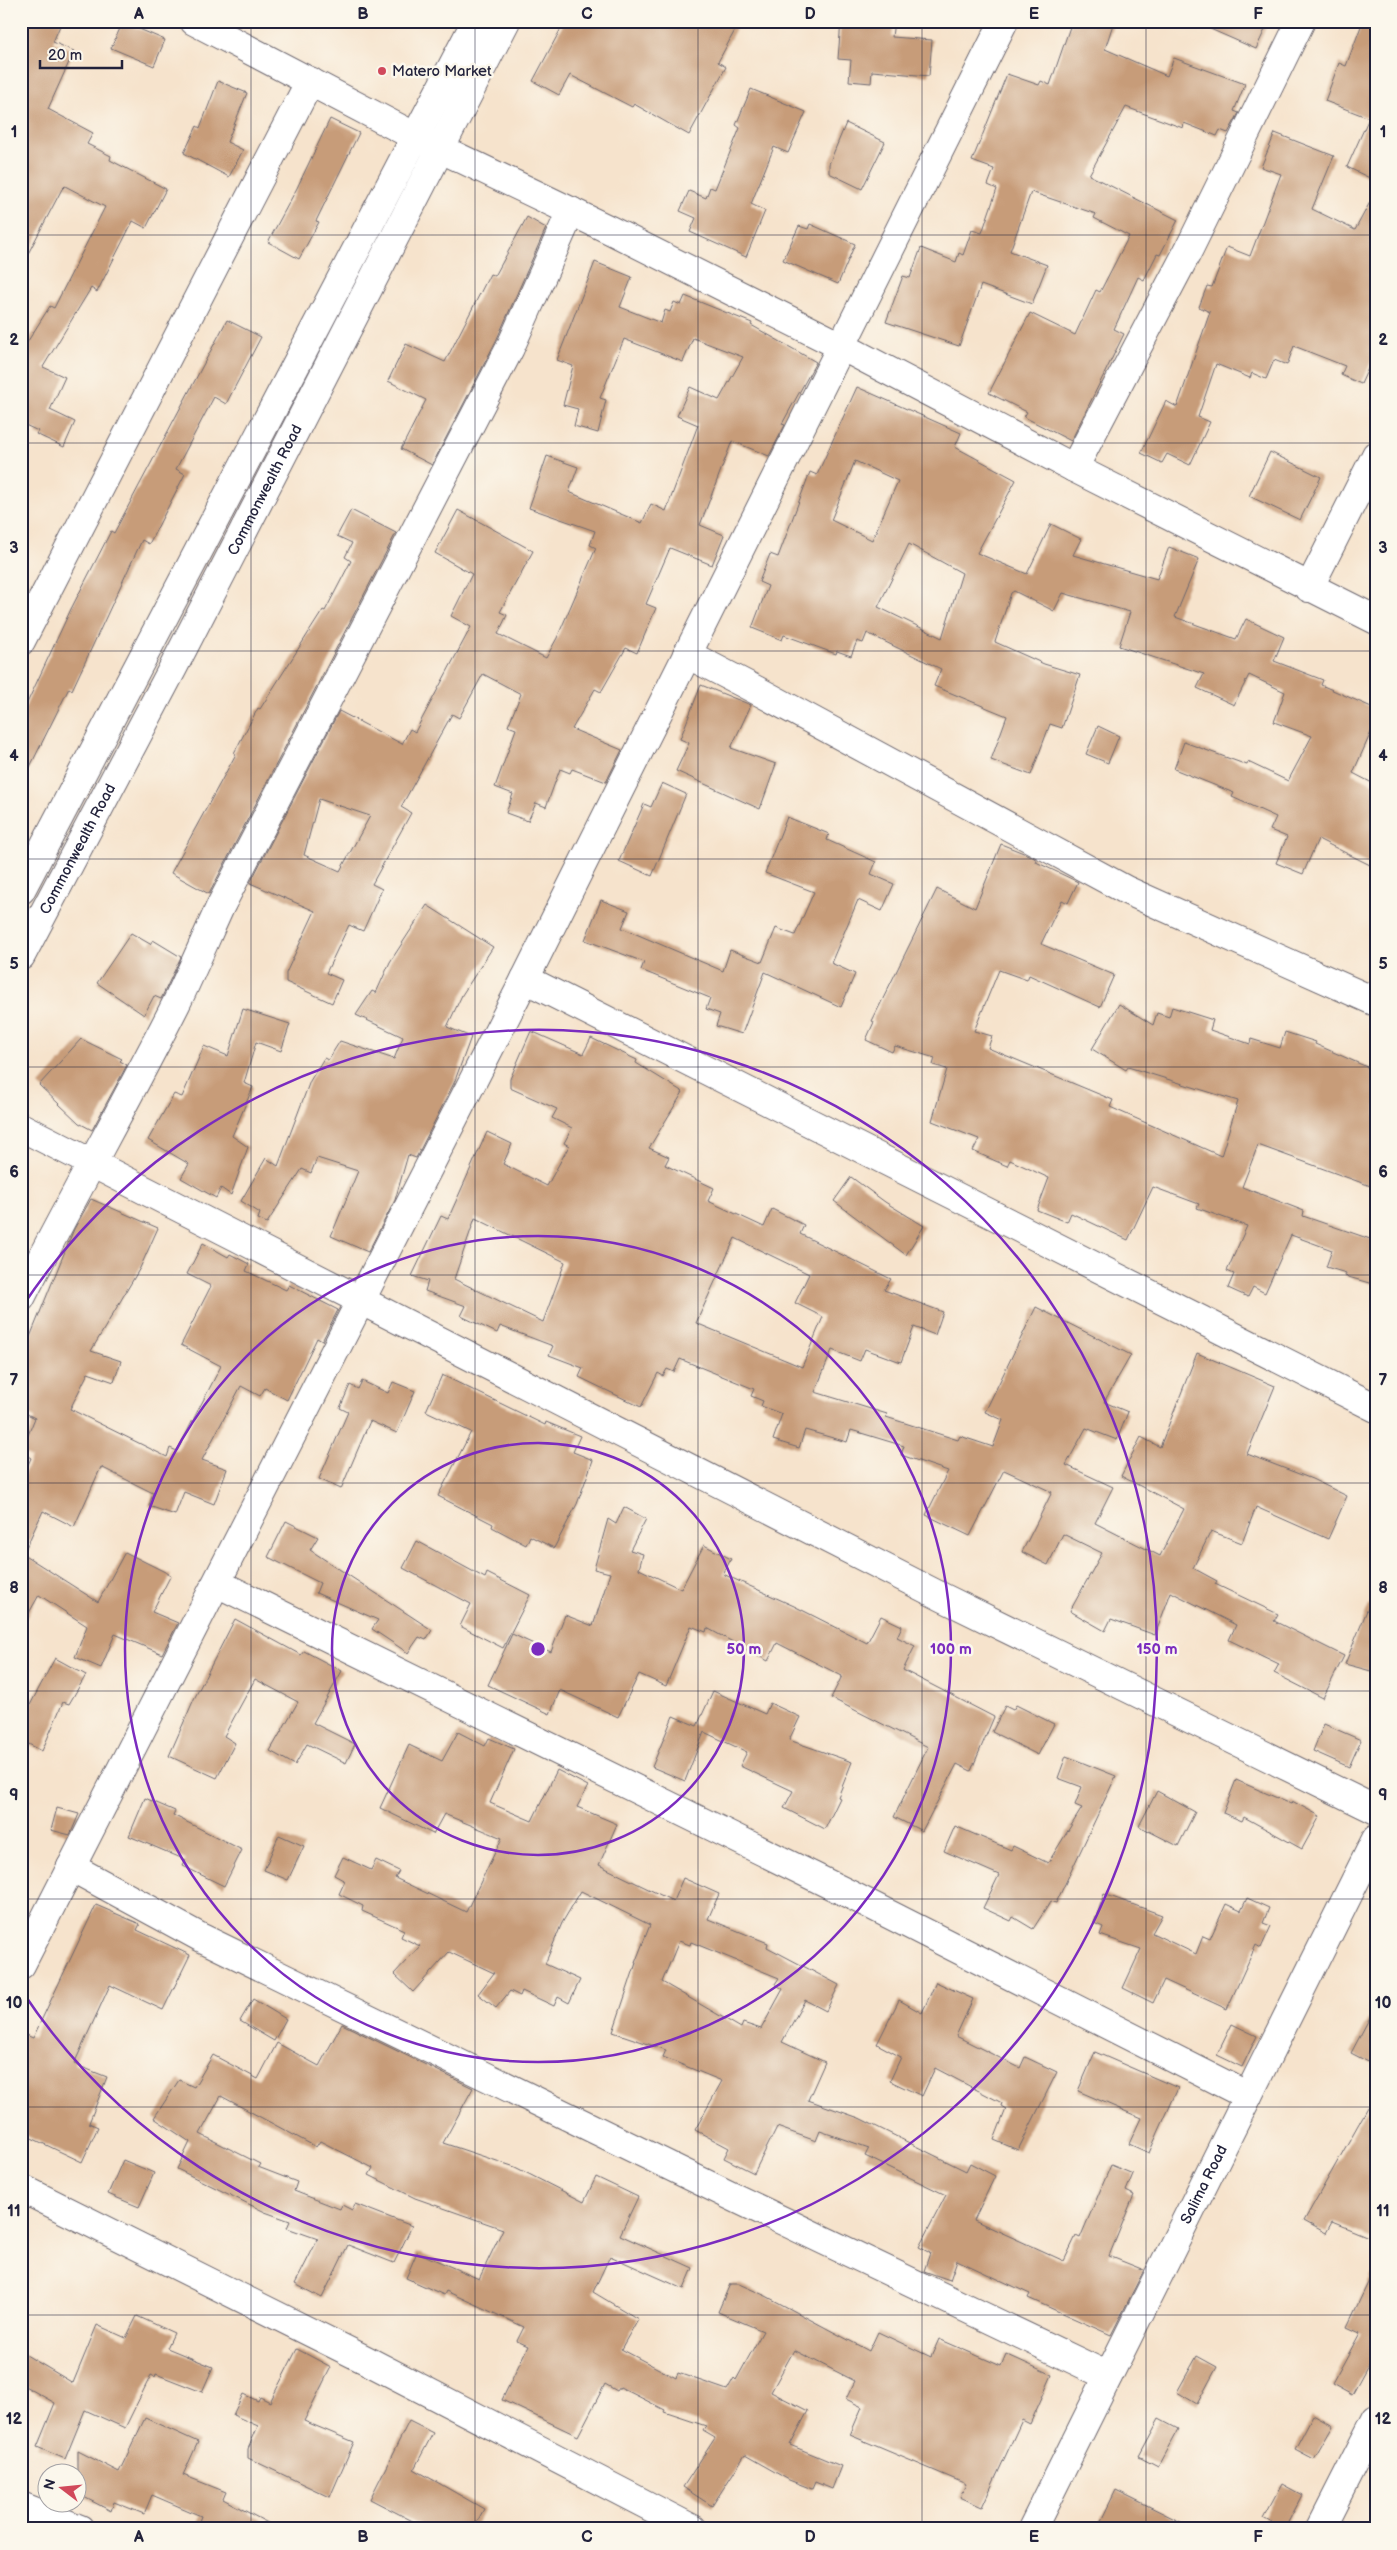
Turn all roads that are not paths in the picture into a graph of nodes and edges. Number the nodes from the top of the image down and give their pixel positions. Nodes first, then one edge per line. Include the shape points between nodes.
1 (194, 21) edge
2 (476, 21) edge
3 (506, 21) edge
4 (1004, 21) edge
5 (1301, 21) edge
6 (310, 81) junction
7 (416, 137) junction
8 (440, 149) junction
9 (571, 211) junction
10 (843, 347) junction
11 (1376, 455) edge
12 (1074, 468) junction
13 (1309, 588) junction
14 (1376, 620) edge
15 (21, 641) edge
16 (687, 654) junction
17 (21, 890) edge
18 (21, 956) edge
19 (526, 979) junction
20 (1376, 1002) edge
21 (21, 1127) edge
22 (92, 1164) junction
23 (21, 1298) edge
24 (362, 1302) junction
25 (1376, 1408) edge
26 (217, 1583) junction
27 (1376, 1810) edge
28 (1376, 1839) edge
29 (71, 1867) junction
30 (21, 1965) edge
31 (1248, 2096) junction
32 (21, 2188) edge
33 (1108, 2376) junction
34 (1376, 2419) edge
35 (21, 2506) edge
36 (80, 2529) edge
37 (694, 2529) edge
38 (1032, 2529) edge
39 (1320, 2529) edge

1 - 6 street
2 - 7 street, Commonwealth Road
3 - 8 street, Commonwealth Road
4 - 10 street
5 - 12 street via 1189,249
6 - 7 street
6 - 15 street
7 - 8 street
7 - 17 street, Commonwealth Road
8 - 9 street
8 - 18 street, Commonwealth Road
9 - 10 street
9 - 22 street via 510,348 220,907 176,1004
10 - 12 street
10 - 16 street
11 - 13 street
12 - 13 street
13 - 14 street
16 - 19 street
16 - 20 street via 1126,890
19 - 24 street
19 - 25 street
21 - 22 street
22 - 23 street
22 - 24 street
24 - 26 street
24 - 27 street via 944,1598
26 - 29 street
26 - 31 street via 849,1894
28 - 31 street, Salima Road
29 - 30 street
29 - 33 street via 244,1958
31 - 33 street, Salima Road
32 - 37 street via 366,2360
33 - 38 street, Salima Road
34 - 39 street
35 - 36 street

